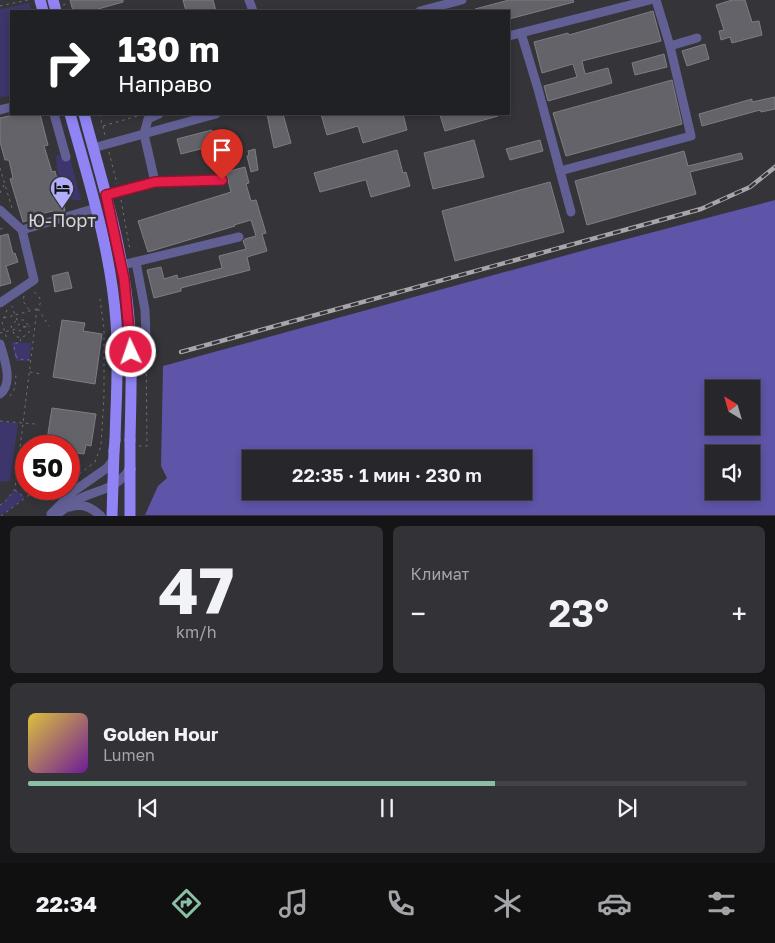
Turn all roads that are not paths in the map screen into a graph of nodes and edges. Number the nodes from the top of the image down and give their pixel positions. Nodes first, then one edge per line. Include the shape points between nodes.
1 (462, 0) edge
2 (650, 0) edge
3 (656, 0) edge
4 (424, 10) edge
5 (521, 33) junction
6 (510, 36) edge
7 (697, 38) dead end
8 (670, 46) junction
9 (54, 115) edge
10 (70, 115) edge
11 (84, 115) edge
12 (157, 115) edge
13 (212, 115) edge
14 (144, 134) junction
15 (93, 148) junction
16 (66, 157) dead end
17 (560, 171) junction
18 (222, 180) dead end
19 (155, 182) junction
20 (106, 195) junction
21 (96, 208) junction
22 (0, 210) edge
23 (571, 212) dead end
24 (22, 230) junction
25 (239, 237) dead end
26 (133, 258) junction
27 (122, 266) junction
28 (0, 303) edge
29 (146, 337) road end
30 (0, 344) edge
31 (0, 394) edge
32 (130, 445) junction
33 (114, 450) junction
34 (130, 469) junction
35 (112, 487) junction
36 (57, 512) edge
37 (101, 516) edge
38 (112, 516) edge
39 (130, 516) edge

1 - 4 street
2 - 5 street
3 - 8 street
5 - 6 street
5 - 17 street
7 - 8 street
8 - 17 street via 690,136
9 - 16 street
10 - 21 main road
11 - 15 main road
12 - 14 street via 148,119
13 - 14 street
14 - 15 street
14 - 19 street
15 - 20 main road
17 - 23 street
18 - 19 street
19 - 20 street
20 - 27 main road
21 - 24 street
21 - 33 main road via 112,280 117,342
22 - 24 street
24 - 28 street via 34,280
25 - 26 street
26 - 27 street
26 - 29 street via 145,310
27 - 32 main road via 131,341
30 - 31 street via 8,380
32 - 33 street via 129,454 123,458
32 - 34 main road, bridge
33 - 35 main road
33 - 36 street via 107,468 74,491
34 - 35 street
34 - 39 main road
35 - 36 street
35 - 38 main road
36 - 37 street via 75,505 88,506

